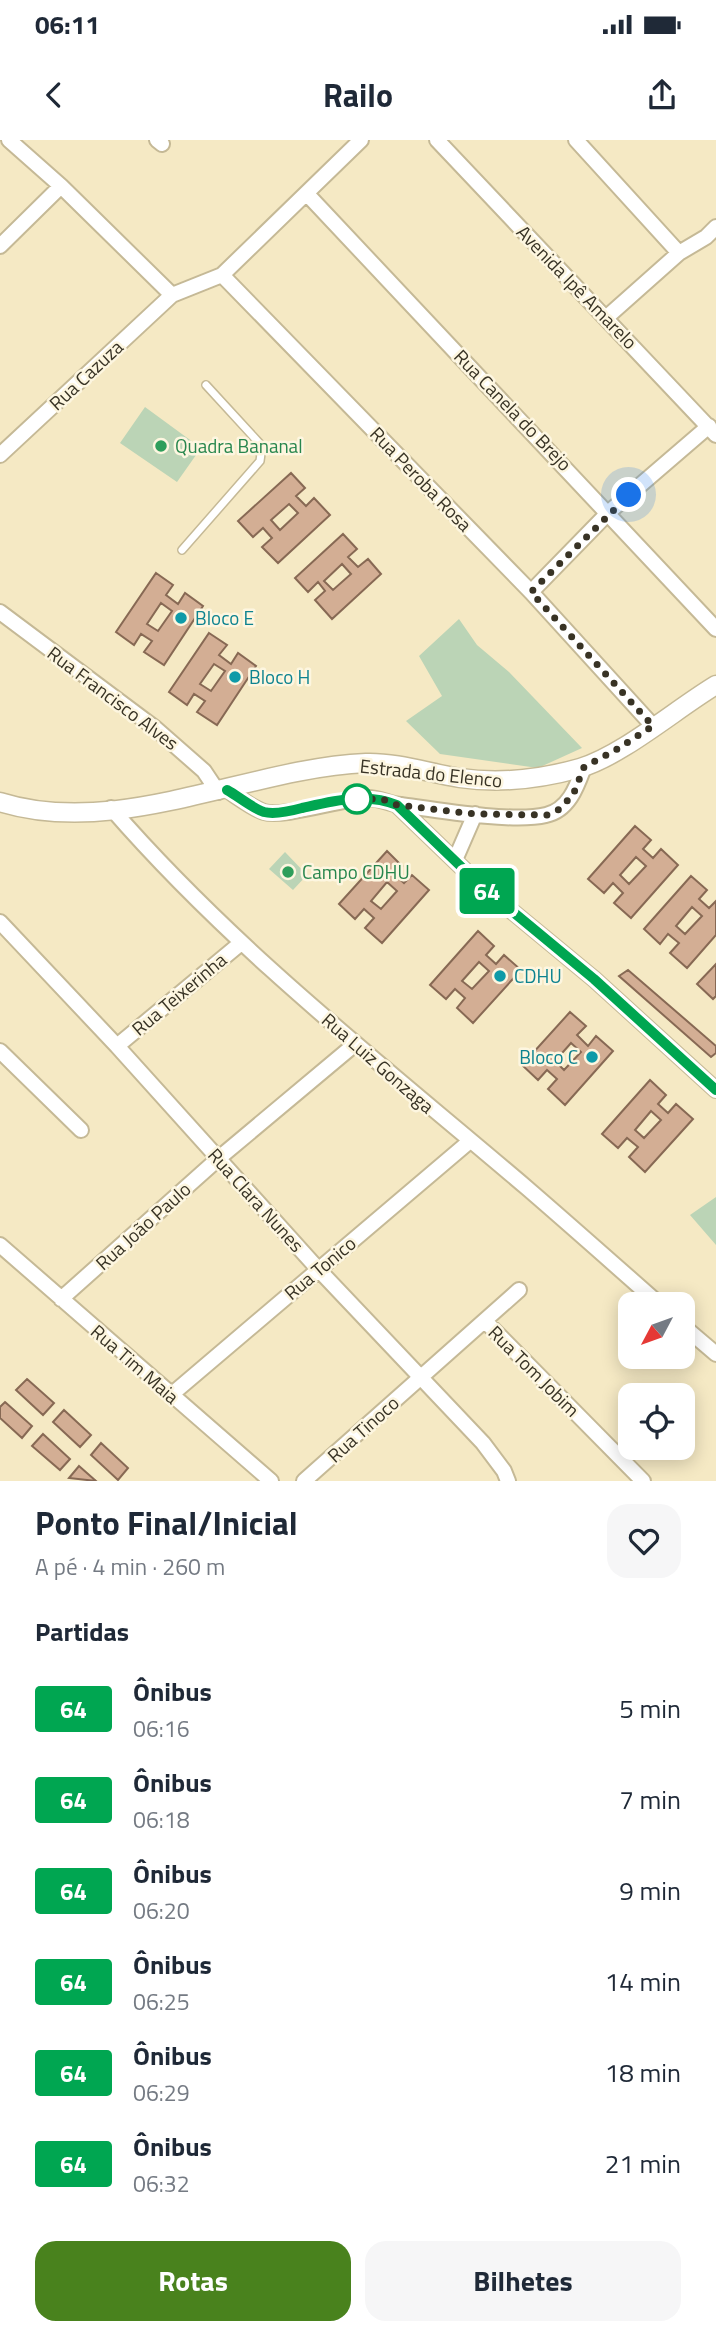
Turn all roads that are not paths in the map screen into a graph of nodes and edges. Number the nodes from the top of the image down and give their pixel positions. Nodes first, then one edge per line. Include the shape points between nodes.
1 (9, 140) edge
2 (362, 140) edge
3 (437, 140) edge
4 (576, 140) edge
5 (61, 186) junction
6 (307, 194) junction
7 (716, 227) edge
8 (0, 246) edge
9 (679, 253) junction
10 (222, 275) junction
11 (172, 295) junction
12 (607, 317) junction
13 (206, 385) dead end
14 (712, 430) edge
15 (0, 455) edge
16 (609, 512) junction
17 (182, 551) dead end
18 (531, 592) junction
19 (0, 612) edge
20 (716, 629) edge
21 (716, 685) edge
22 (653, 726) junction
23 (584, 767) junction
24 (222, 791) junction
25 (0, 802) edge
26 (397, 805) junction
27 (111, 808) junction
28 (475, 814) junction
29 (455, 860) junction
30 (0, 922) edge
31 (241, 943) junction
32 (354, 1045) junction
33 (117, 1046) junction
34 (0, 1051) edge
35 (716, 1090) edge
36 (81, 1130) dead end
37 (470, 1142) junction
38 (219, 1158) junction
39 (0, 1245) edge
40 (318, 1269) junction
41 (519, 1290) dead end
42 (645, 1292) edge
43 (61, 1299) junction
44 (485, 1321) junction
45 (695, 1336) edge
46 (716, 1354) edge
47 (421, 1377) junction
48 (171, 1395) junction
49 (271, 1481) edge
50 (304, 1481) edge
51 (508, 1481) edge
52 (643, 1481) edge

1 - 5 street
2 - 6 street
3 - 12 street, Avenida Ipê Amarelo
4 - 9 street
5 - 8 street
5 - 11 street
6 - 10 street
6 - 16 street, Rua Canela do Brejo
7 - 9 street
9 - 12 street
10 - 11 street
10 - 18 street, Rua Peroba Rosa
11 - 15 street, Rua Cazuza
12 - 14 street, Avenida Ipê Amarelo
13 - 17 lane via 262,446 263,454
14 - 16 street
16 - 18 street
16 - 20 street, Rua Canela do Brejo
18 - 22 street, Rua Peroba Rosa
19 - 24 street, Rua Francisco Alves via 155,728
21 - 22 street, Estrada do Elenco
22 - 23 street, Estrada do Elenco
23 - 24 street, Estrada do Elenco via 517,781 370,763 326,766
23 - 28 street via 573,795 547,815
24 - 26 street via 265,812 368,798
24 - 27 street, Estrada do Elenco
25 - 27 street, Estrada do Elenco via 58,811
26 - 28 street
26 - 29 street
27 - 31 street, Rua Luiz Gonzaga via 182,888
28 - 29 street
29 - 35 street
30 - 33 street, Rua Clara Nunes
31 - 32 street, Rua Luiz Gonzaga
31 - 33 street, Rua Teixerinha
32 - 37 street, Rua Luiz Gonzaga
32 - 38 street, Rua João Paulo
33 - 38 street, Rua Clara Nunes
34 - 36 street
37 - 40 street, Rua Tonico
37 - 42 street, Rua Luiz Gonzaga
38 - 40 street, Rua Clara Nunes
38 - 43 street, Rua João Paulo
39 - 43 street, Rua Tim Maia
40 - 47 street, Rua Clara Nunes
40 - 48 street, Rua Tonico
41 - 44 street
43 - 48 street, Rua Tim Maia
44 - 47 street, Rua Tom Jobim
44 - 52 street, Rua Tom Jobim
45 - 46 street
47 - 50 street, Rua Tinoco
47 - 51 street, Rua Clara Nunes via 483,1443
48 - 49 street, Rua Tim Maia

